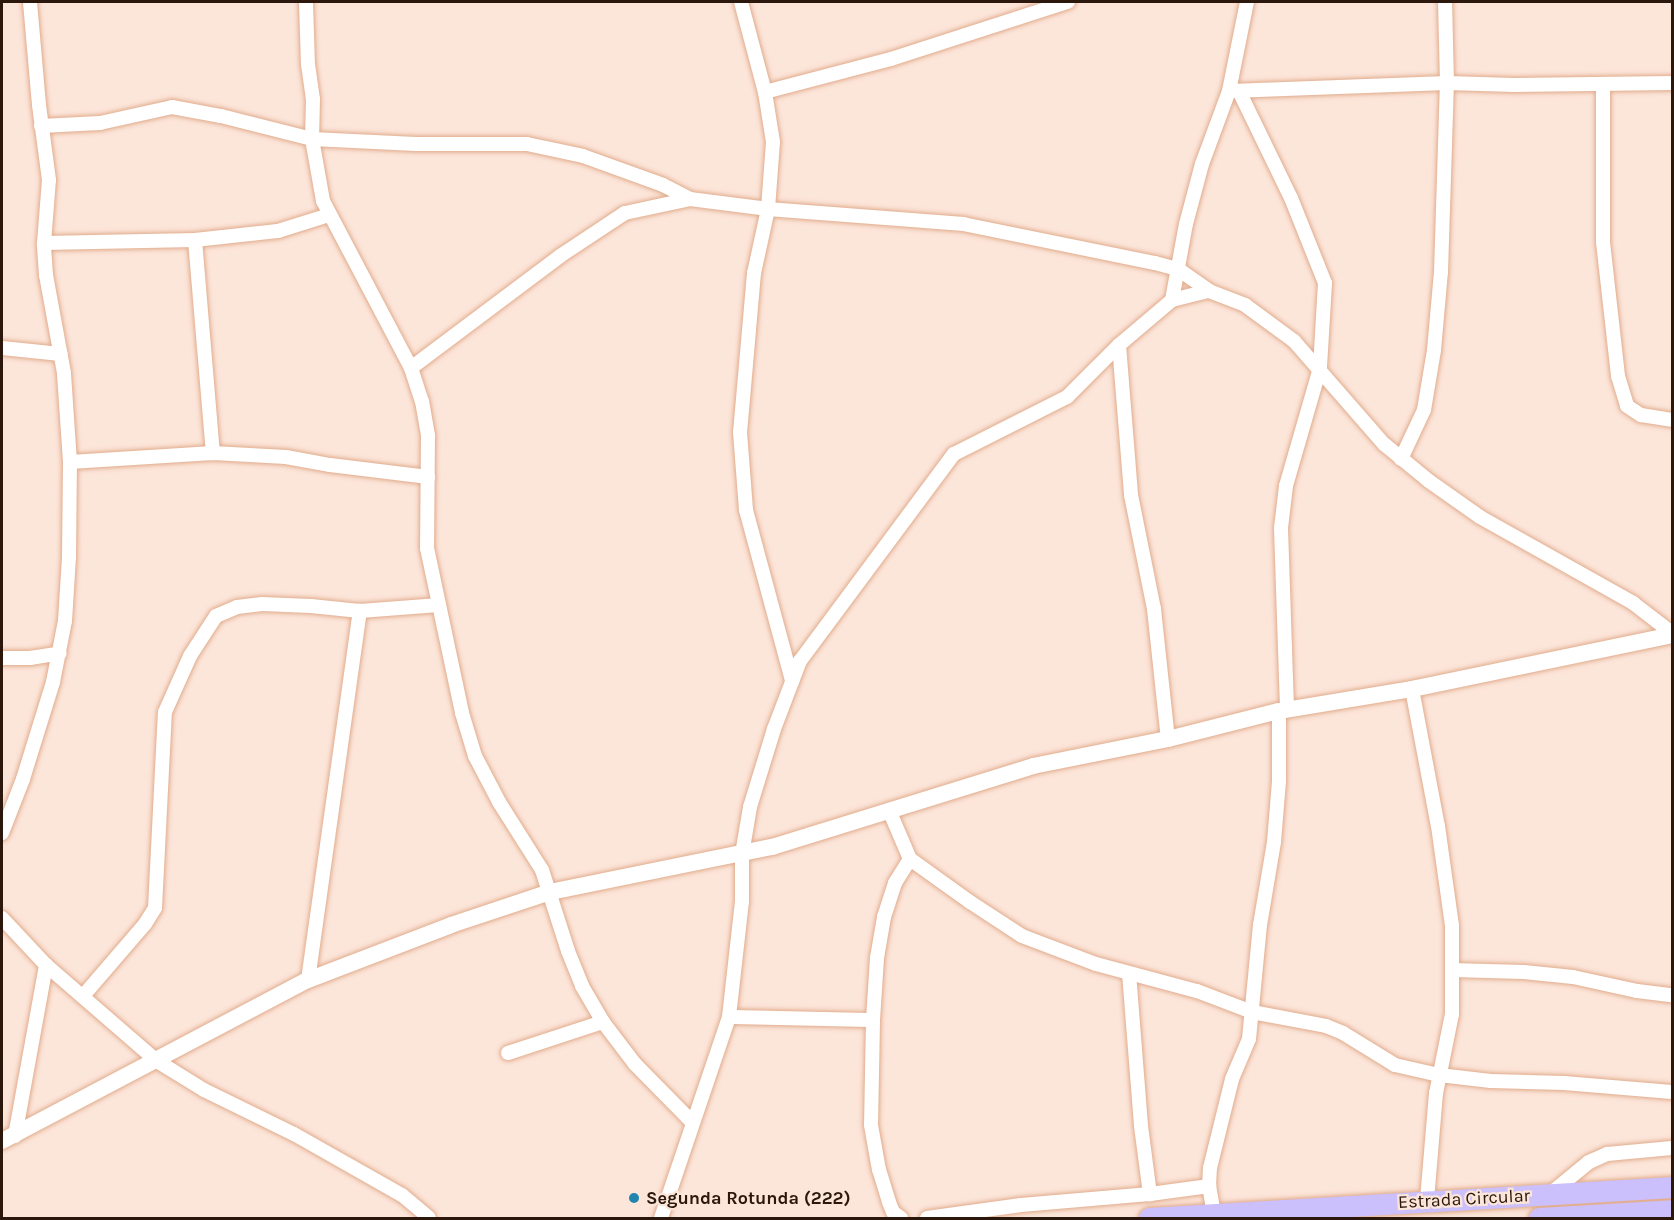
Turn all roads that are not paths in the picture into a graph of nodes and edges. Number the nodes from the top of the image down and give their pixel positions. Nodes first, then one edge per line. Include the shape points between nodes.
1 (30, 2) edge
2 (306, 2) edge
3 (741, 2) edge
4 (1068, 2) edge
5 (1247, 2) edge
6 (1445, 2) edge
7 (1447, 83) junction
8 (1672, 83) edge
9 (1603, 85) junction
10 (1234, 91) junction
11 (765, 92) junction
12 (41, 126) junction
13 (312, 139) junction
14 (690, 199) junction
15 (768, 209) junction
16 (329, 215) junction
17 (195, 240) junction
18 (44, 243) junction
19 (1178, 269) junction
20 (1209, 291) junction
21 (1173, 300) junction
22 (1119, 345) junction
23 (2, 348) edge
24 (61, 354) junction
25 (411, 368) junction
26 (1320, 368) junction
27 (1672, 420) edge
28 (213, 453) junction
29 (1401, 459) junction
30 (70, 462) junction
31 (428, 477) junction
32 (440, 605) junction
33 (360, 611) junction
34 (1672, 634) edge
35 (60, 653) junction
36 (2, 658) edge
37 (30, 658) junction
38 (792, 681) junction
39 (53, 682) junction
40 (1412, 689) junction
41 (1283, 710) junction
42 (1168, 739) junction
43 (889, 810) junction
44 (2, 833) edge
45 (742, 854) junction
46 (910, 859) junction
47 (550, 892) junction
48 (2, 918) edge
49 (46, 965) junction
50 (1452, 970) junction
51 (1129, 973) junction
52 (308, 980) junction
53 (1672, 995) edge
54 (83, 996) junction
55 (1252, 1012) junction
56 (729, 1017) junction
57 (873, 1020) junction
58 (603, 1022) junction
59 (508, 1053) dead end
60 (157, 1060) junction
61 (1439, 1075) junction
62 (1672, 1092) edge
63 (692, 1122) junction
64 (8, 1138) edge
65 (1672, 1148) edge
66 (1209, 1186) junction
67 (1672, 1187) edge
68 (1150, 1194) junction
69 (1549, 1195) junction
70 (1427, 1200) junction
71 (1672, 1210) edge
72 (1214, 1214) junction
73 (1606, 1216) edge
74 (429, 1218) edge
75 (661, 1218) edge
76 (901, 1218) edge
77 (927, 1218) edge
78 (1149, 1218) edge
79 (1539, 1218) edge

1 - 12 street
2 - 13 street
3 - 11 street
4 - 11 street via 891,59
5 - 10 street
6 - 7 street
7 - 9 street
7 - 10 street
7 - 29 street via 1441,272 1434,350 1424,410
8 - 9 street
9 - 27 street via 1603,242 1618,376 1627,406 1641,415
10 - 19 street via 1202,164
10 - 26 street via 1291,198 1325,283
11 - 15 street via 773,142
12 - 13 street via 100,123 172,107
12 - 18 street via 49,180
13 - 14 street via 527,144 584,156
13 - 16 street
14 - 15 street
14 - 25 street via 625,213 544,267
15 - 19 street via 963,224
15 - 38 street via 754,273 740,432 746,510
16 - 17 street via 278,231
16 - 25 street
17 - 18 street
17 - 28 street
18 - 24 street via 47,283
19 - 20 street
19 - 21 street
20 - 21 street
20 - 26 street via 1245,304 1294,341
21 - 22 street
22 - 38 street via 1067,397 954,454 800,661
22 - 42 street via 1131,495 1154,609
23 - 24 street
24 - 30 street
25 - 31 street via 428,436
26 - 29 street
26 - 41 street via 1286,486 1281,528
28 - 30 street
28 - 31 street via 286,457
29 - 34 street via 1480,517 1633,603
30 - 35 street via 68,580
31 - 32 street via 428,548
32 - 33 street
32 - 47 street via 475,756 504,812 542,870
33 - 52 street
33 - 54 street via 262,604 224,611 206,627 165,712 155,908
34 - 40 street
35 - 37 street
35 - 39 street
36 - 37 street
37 - 39 street
38 - 45 street via 750,807
39 - 44 street
40 - 41 street
40 - 50 street via 1447,882
41 - 42 street
41 - 55 street via 1274,842 1260,925
42 - 43 street via 1033,766
43 - 45 street
43 - 46 street
45 - 47 street
45 - 56 street via 742,902
46 - 51 street via 1022,936
46 - 57 street via 895,883 884,917
47 - 52 street
47 - 58 street via 582,986
48 - 49 street
49 - 54 street
49 - 64 street
50 - 53 street via 1574,977
50 - 61 street via 1452,1014
51 - 55 street via 1197,991
51 - 68 street
52 - 60 street
54 - 60 street
55 - 61 street via 1326,1026 1395,1065
55 - 66 street via 1249,1039 1232,1079
56 - 57 street
56 - 63 street
57 - 76 street via 871,1125 889,1202
58 - 59 street
58 - 63 street via 635,1064
60 - 64 street
60 - 74 street via 204,1090 294,1134 402,1195
61 - 62 street via 1491,1082 1564,1083
61 - 70 street
63 - 75 street
65 - 69 street via 1607,1154 1588,1162
66 - 68 street
66 - 72 street
67 - 69 main road, Estrada Circular
68 - 77 street via 1010,1206
69 - 70 main road, Estrada Circular
70 - 72 main road, Estrada Circular
71 - 73 main road, Estrada Circular
72 - 78 main road, Estrada Circular
73 - 79 main road, Estrada Circular

